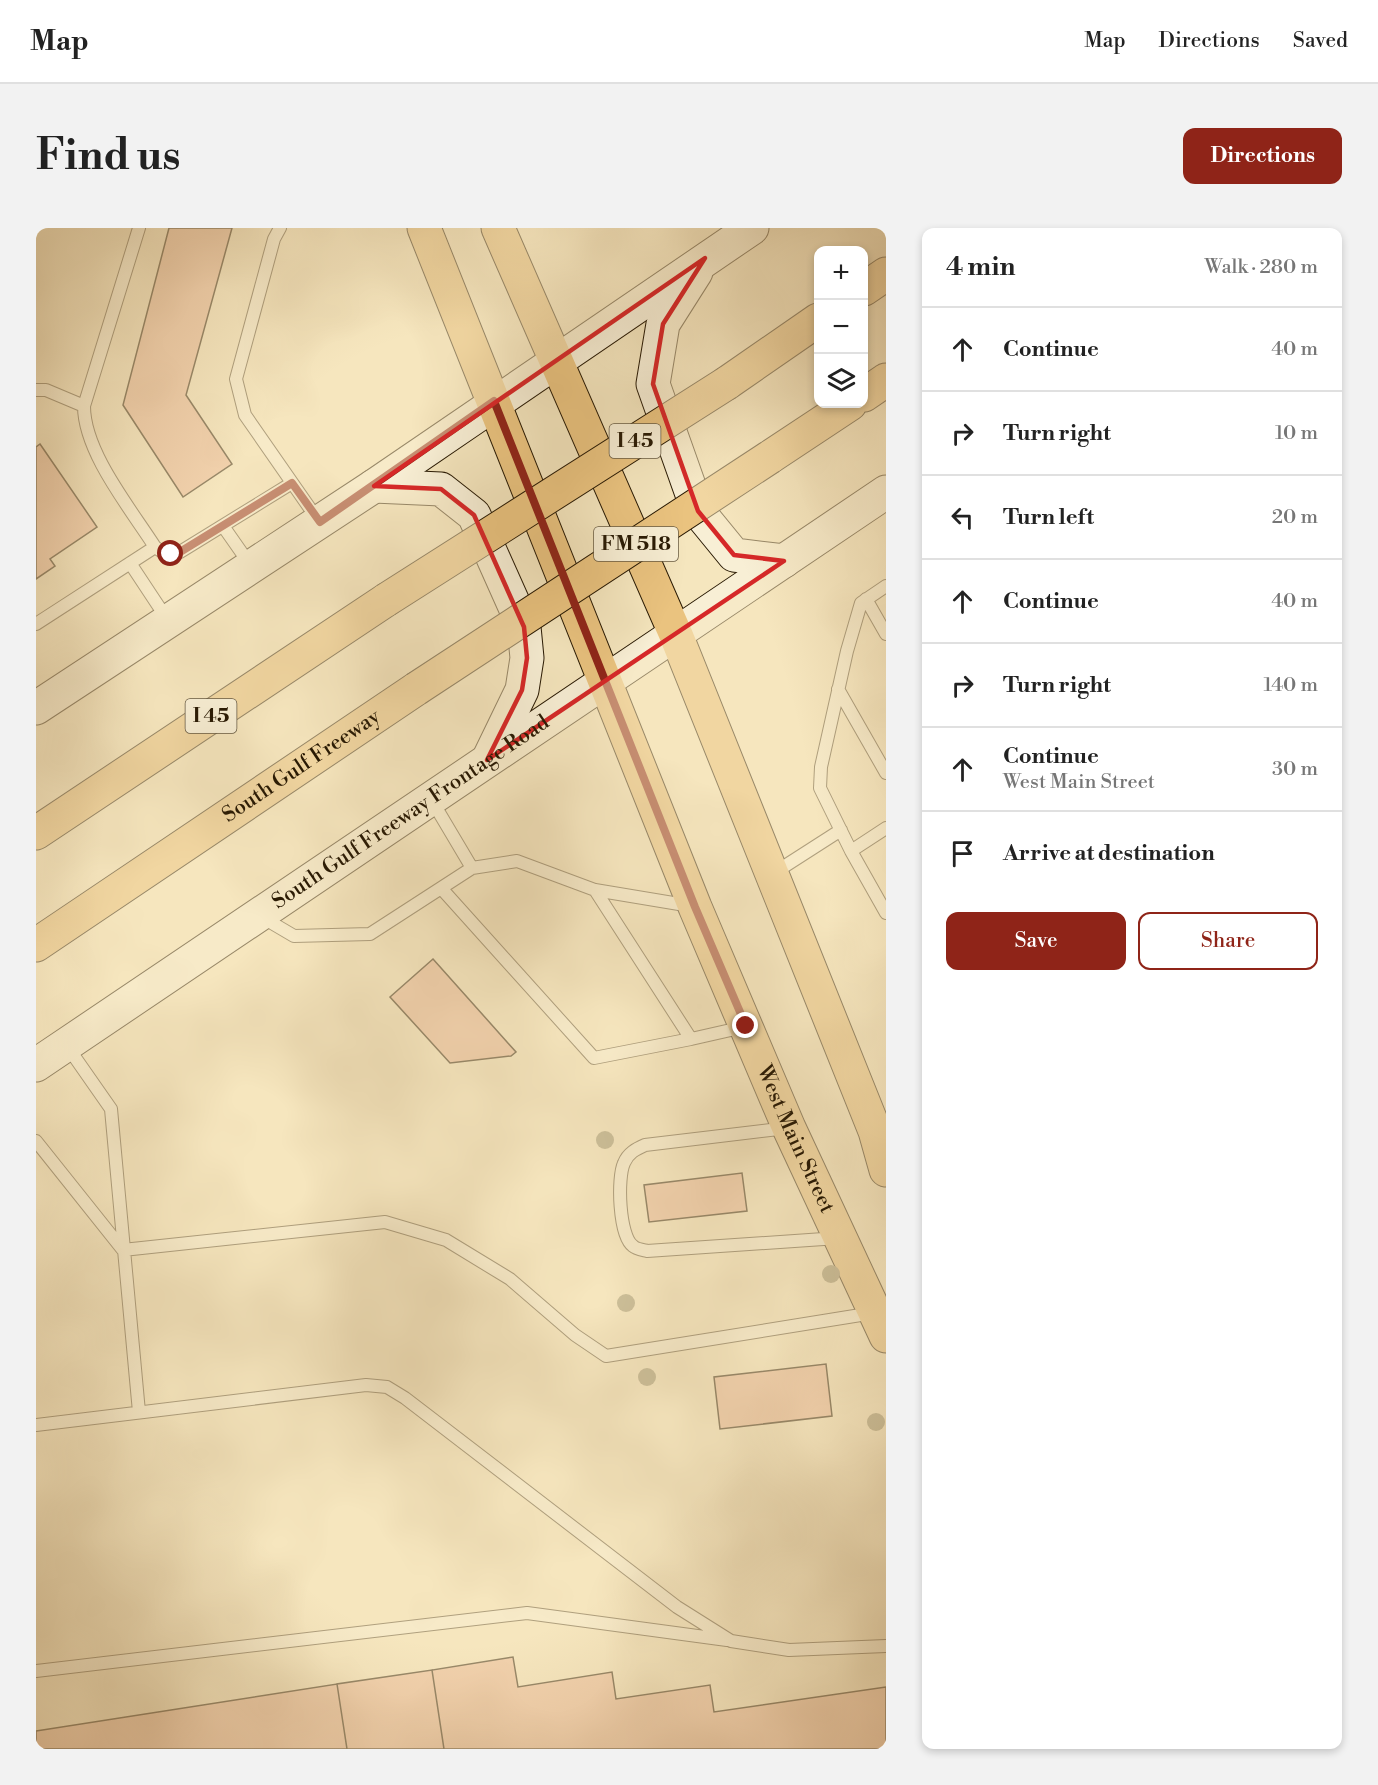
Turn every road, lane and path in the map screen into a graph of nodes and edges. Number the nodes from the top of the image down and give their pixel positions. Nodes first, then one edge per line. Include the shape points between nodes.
1 (139, 228) edge
2 (280, 228) edge
3 (424, 228) edge
4 (498, 228) edge
5 (752, 228) edge
6 (716, 247) junction
7 (886, 274) edge
8 (868, 287) edge
9 (814, 323) edge
10 (552, 352) junction
11 (886, 380) edge
12 (36, 390) edge
13 (868, 392) edge
14 (494, 401) junction
15 (84, 406) junction
16 (844, 408) edge
17 (292, 483) junction
18 (374, 486) junction
19 (881, 499) edge
20 (320, 522) junction
21 (223, 526) junction
22 (155, 546) junction
23 (784, 561) junction
24 (130, 563) junction
25 (251, 566) junction
26 (886, 586) edge
27 (866, 599) junction
28 (168, 621) junction
29 (36, 624) edge
30 (886, 634) edge
31 (676, 635) junction
32 (605, 680) junction
33 (838, 688) junction
34 (36, 708) edge
35 (488, 760) junction
36 (886, 773) edge
37 (430, 798) junction
38 (886, 828) edge
39 (841, 830) junction
40 (36, 833) edge
41 (851, 851) junction
42 (769, 865) junction
43 (472, 868) junction
44 (441, 888) junction
45 (595, 890) junction
46 (112, 894) junction
47 (695, 907) junction
48 (886, 913) edge
49 (258, 915) junction
50 (36, 945) edge
51 (36, 963) edge
52 (746, 1026) junction
53 (691, 1039) junction
54 (66, 1045) junction
55 (36, 1065) edge
56 (880, 1127) edge
57 (789, 1128) junction
58 (36, 1141) edge
59 (886, 1170) edge
60 (841, 1238) junction
61 (123, 1250) junction
62 (880, 1325) edge
63 (138, 1412) junction
64 (36, 1425) edge
65 (731, 1641) junction
66 (886, 1646) edge
67 (36, 1671) edge

1 - 15 lane
2 - 17 lane via 236,379 245,415
3 - 14 main road, West Main Street
4 - 10 main road, FM 518
5 - 6 main road
6 - 10 main road
6 - 23 main road via 663,324 653,384 698,511 734,555
7 - 8 main road
9 - 40 main road, I 45, bridge via 386,600
10 - 14 main road
10 - 31 main road, FM 518
11 - 13 main road
12 - 15 lane via 46,390
14 - 18 main road
14 - 32 main road, West Main Street
15 - 22 lane via 84,424 91,446
16 - 46 main road, South Gulf Freeway, bridge via 567,588
17 - 20 lane
17 - 21 lane
18 - 20 main road
18 - 35 main road via 441,489 474,515 524,627 527,658 522,690
19 - 23 main road, South Gulf Freeway Frontage Road
20 - 25 main road
21 - 22 lane via 180,552 167,555
21 - 25 lane
22 - 24 lane
23 - 31 main road, South Gulf Freeway Frontage Road
24 - 28 lane
24 - 29 lane
25 - 28 main road
26 - 27 lane
27 - 30 lane
27 - 33 lane via 861,603
28 - 34 main road
31 - 32 main road, South Gulf Freeway Frontage Road
31 - 42 main road, FM 518
32 - 35 main road, South Gulf Freeway Frontage Road
32 - 47 main road, West Main Street
33 - 36 lane
33 - 39 lane via 820,788
35 - 37 main road, South Gulf Freeway Frontage Road
37 - 43 lane
37 - 49 main road, South Gulf Freeway Frontage Road
38 - 41 lane
39 - 41 lane
39 - 42 lane
41 - 48 lane
42 - 56 main road, FM 518
43 - 44 lane
43 - 45 lane via 517,861
44 - 49 lane via 370,934 294,936
44 - 53 lane via 594,1058
45 - 47 lane
45 - 53 lane
46 - 50 main road, South Gulf Freeway
46 - 51 main road
47 - 52 main road, West Main Street
49 - 54 main road, South Gulf Freeway Frontage Road
52 - 53 lane
52 - 57 main road, West Main Street
54 - 55 main road, South Gulf Freeway Frontage Road
54 - 61 lane via 111,1109
56 - 59 main road, FM 518
57 - 60 main road, West Main Street
57 - 60 lane via 645,1145 631,1152 619,1180 625,1234 633,1247 647,1251
58 - 61 lane
60 - 62 main road, West Main Street
61 - 62 lane via 385,1222 446,1240 510,1279 575,1335 606,1356
61 - 63 lane
63 - 64 lane
63 - 65 lane via 366,1385 387,1388 677,1607
65 - 66 lane via 789,1650
65 - 67 lane via 527,1613

